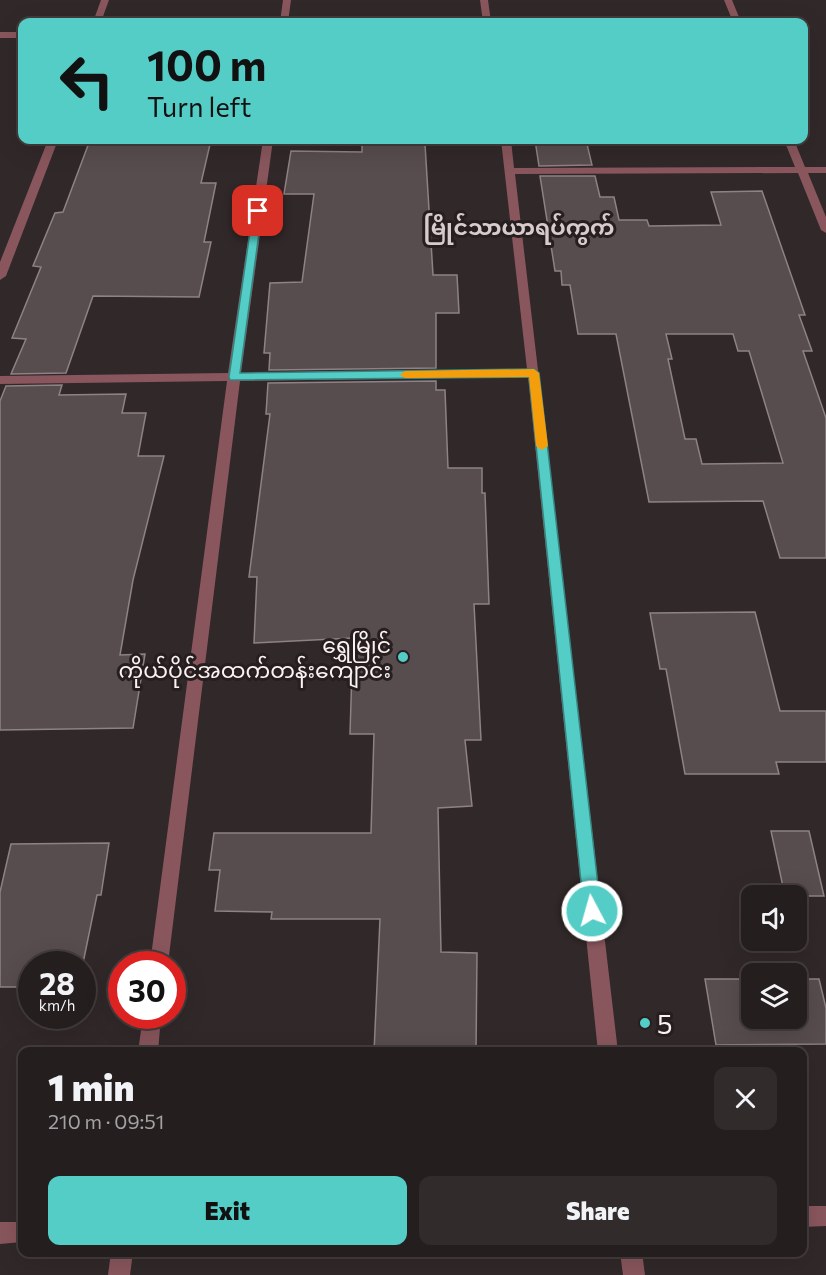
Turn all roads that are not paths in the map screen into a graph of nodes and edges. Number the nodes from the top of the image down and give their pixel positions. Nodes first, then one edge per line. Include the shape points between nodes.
1 (105, 0) edge
2 (287, 0) edge
3 (484, 0) edge
4 (728, 0) edge
5 (98, 18) edge
6 (285, 18) edge
7 (486, 18) edge
8 (736, 18) edge
9 (0, 35) edge
10 (18, 35) edge
11 (51, 144) edge
12 (267, 144) edge
13 (507, 144) edge
14 (791, 144) edge
15 (802, 170) junction
16 (826, 170) edge
17 (511, 171) junction
18 (826, 230) edge
19 (0, 276) edge
20 (534, 373) junction
21 (234, 377) junction
22 (0, 380) edge
23 (161, 951) edge
24 (151, 1029) edge
25 (149, 1047) edge
26 (607, 1047) edge
27 (826, 1216) edge
28 (807, 1217) edge
29 (18, 1232) edge
30 (0, 1233) edge
31 (121, 1257) edge
32 (632, 1257) edge
33 (119, 1275) edge
34 (634, 1275) edge

1 - 5 street
2 - 6 street
3 - 7 street
4 - 8 street
9 - 10 street
11 - 19 street
12 - 21 street
13 - 17 street
14 - 15 street
15 - 16 street
15 - 17 street
15 - 18 street
17 - 20 street
20 - 21 street
20 - 26 street
21 - 22 street
21 - 23 street
24 - 25 street
27 - 28 street
29 - 30 street
31 - 33 street
32 - 34 street

